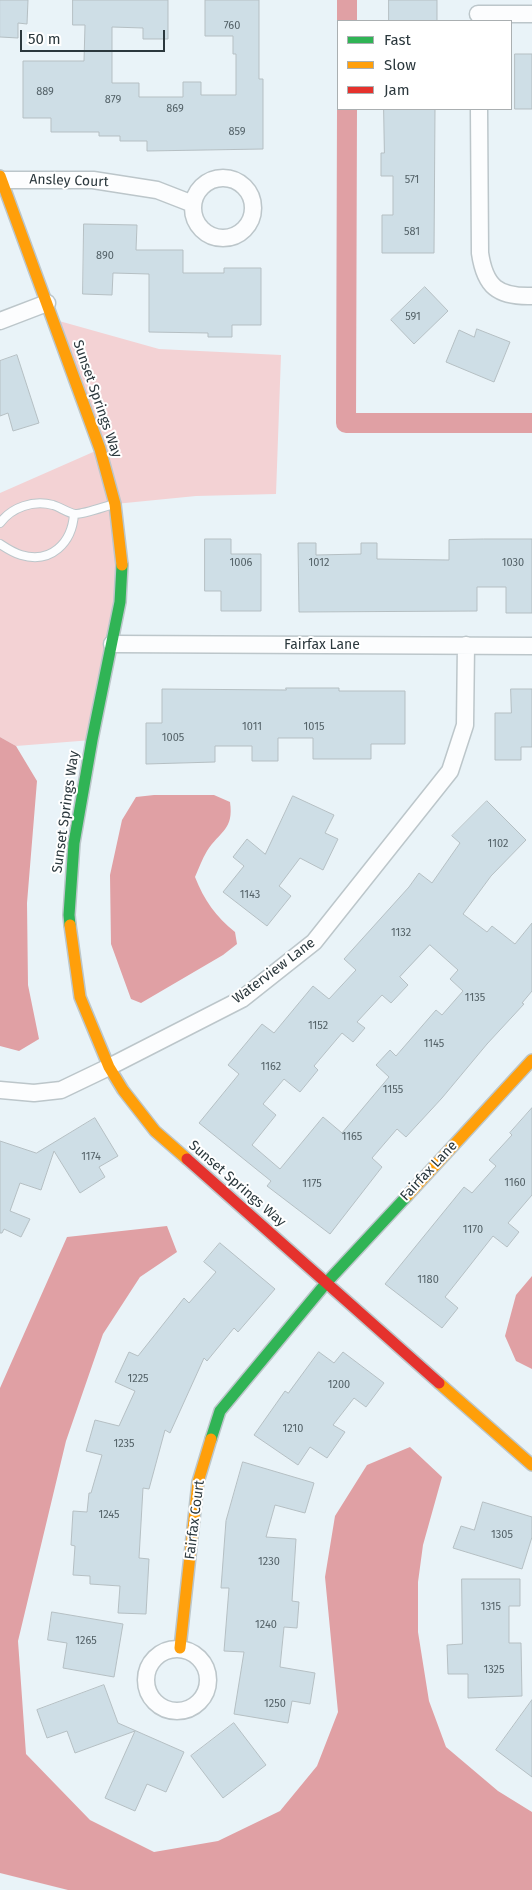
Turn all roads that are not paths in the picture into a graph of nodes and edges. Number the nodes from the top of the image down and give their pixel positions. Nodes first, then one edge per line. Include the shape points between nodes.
1 (478, 12) edge
2 (532, 14) edge
3 (479, 110) edge
4 (1, 178) edge
5 (193, 204) dead end
6 (532, 296) edge
7 (47, 303) junction
8 (0, 321) edge
9 (115, 504) junction
10 (74, 514) junction
11 (0, 523) edge
12 (0, 544) edge
13 (112, 644) junction
14 (466, 646) junction
15 (532, 646) edge
16 (532, 1060) edge
17 (110, 1067) junction
18 (0, 1090) edge
19 (327, 1282) junction
20 (532, 1465) edge
21 (180, 1648) dead end

1 - 2 street
3 - 6 street via 482,268 489,283 500,290 517,296
4 - 5 street, Ansley Court via 94,180 157,190
4 - 7 street, Sunset Springs Way
7 - 8 street
7 - 9 street, Sunset Springs Way via 100,449
9 - 10 lane
9 - 13 street, Sunset Springs Way via 122,565 120,602
10 - 11 lane via 52,505 36,503 19,507
10 - 12 lane via 70,535 50,554 37,557 20,555
13 - 14 street, Fairfax Lane
13 - 17 street, Sunset Springs Way via 74,843 69,915 80,997
14 - 15 street, Fairfax Lane
14 - 17 street, Waterview Lane via 465,725 450,771 314,942 242,999
16 - 19 street, Fairfax Lane
17 - 18 street, Waterview Lane via 61,1090 34,1093
17 - 19 street, Sunset Springs Way via 154,1131
19 - 20 street, Sunset Springs Way
19 - 21 street, Fairfax Court via 220,1411 198,1482

